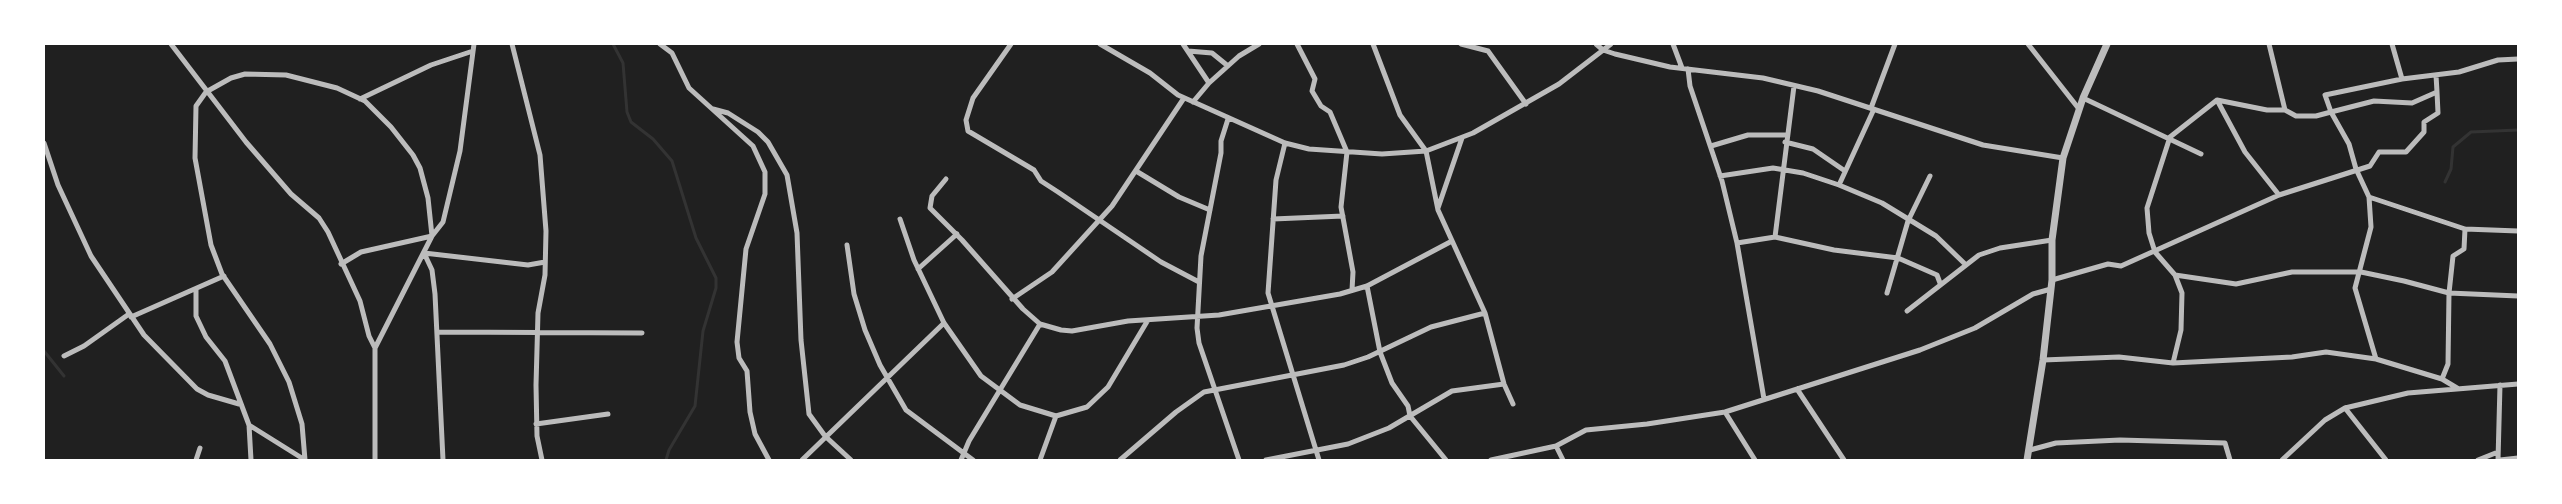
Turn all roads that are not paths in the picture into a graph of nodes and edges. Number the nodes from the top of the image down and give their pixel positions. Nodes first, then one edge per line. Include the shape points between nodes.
1 (171, 44) edge
2 (474, 44) edge
3 (512, 44) edge
4 (660, 44) edge
5 (1011, 44) edge
6 (1100, 44) edge
7 (1183, 44) edge
8 (1259, 44) edge
9 (1297, 44) edge
10 (1373, 44) edge
11 (1461, 44) edge
12 (1596, 44) edge
13 (1611, 44) edge
14 (1673, 44) edge
15 (1895, 44) edge
16 (2028, 44) edge
17 (2107, 44) edge
18 (2269, 44) edge
19 (2392, 44) edge
20 (1484, 45) edge
21 (1603, 50) junction
22 (473, 51) junction
23 (1188, 51) junction
24 (2518, 59) edge
25 (1228, 66) junction
26 (1685, 69) junction
27 (2436, 75) junction
28 (2402, 79) junction
29 (1209, 83) junction
30 (1794, 86) junction
31 (206, 92) junction
32 (2437, 92) junction
33 (1184, 98) junction
34 (2083, 98) junction
35 (360, 99) junction
36 (2217, 100) junction
37 (1193, 102) junction
38 (1526, 104) junction
39 (711, 109) junction
40 (1873, 109) junction
41 (2079, 110) junction
42 (2285, 110) junction
43 (2331, 112) junction
44 (1228, 119) junction
45 (2170, 137) junction
46 (1462, 138) junction
47 (1786, 138) junction
48 (44, 143) edge
49 (1285, 143) junction
50 (1711, 147) junction
51 (1426, 151) junction
52 (1347, 152) junction
53 (2201, 154) dead end
54 (2063, 158) junction
55 (1782, 169) junction
56 (2356, 170) junction
57 (1136, 171) junction
58 (1845, 171) junction
59 (1720, 176) junction
60 (1930, 176) dead end
61 (946, 179) dead end
62 (1839, 185) junction
63 (2279, 195) junction
64 (2369, 197) junction
65 (1210, 210) junction
66 (1438, 210) junction
67 (1343, 216) junction
68 (900, 219) dead end
69 (1273, 219) junction
70 (1100, 220) junction
71 (1908, 221) junction
72 (2465, 229) junction
73 (2518, 231) edge
74 (957, 234) junction
75 (432, 236) junction
76 (1775, 237) junction
77 (2052, 240) junction
78 (1452, 241) junction
79 (1737, 243) junction
80 (847, 245) dead end
81 (424, 252) junction
82 (2155, 252) junction
83 (1898, 258) junction
84 (545, 262) junction
85 (341, 264) junction
86 (1965, 264) junction
87 (918, 269) junction
88 (2361, 272) junction
89 (2175, 275) junction
90 (224, 276) junction
91 (2052, 280) junction
92 (1199, 282) junction
93 (1941, 283) junction
94 (1367, 286) junction
95 (196, 289) junction
96 (2051, 289) junction
97 (1352, 290) junction
98 (1887, 293) dead end
99 (2449, 293) junction
100 (2518, 296) edge
101 (1012, 299) junction
102 (1271, 304) junction
103 (1907, 311) dead end
104 (1485, 314) junction
105 (130, 315) junction
106 (1197, 317) junction
107 (1148, 320) junction
108 (944, 323) junction
109 (1040, 324) junction
110 (437, 332) junction
111 (537, 332) junction
112 (642, 333) dead end
113 (375, 348) junction
114 (1380, 352) junction
115 (64, 356) dead end
116 (2376, 359) junction
117 (2043, 360) junction
118 (2173, 363) junction
119 (1292, 376) junction
120 (888, 378) junction
121 (2442, 380) junction
122 (1504, 384) junction
123 (2518, 384) edge
124 (2500, 385) junction
125 (1216, 388) junction
126 (2457, 388) junction
127 (1797, 389) junction
128 (999, 392) junction
129 (1764, 399) junction
130 (239, 404) junction
131 (1513, 404) dead end
132 (2345, 408) junction
133 (1725, 412) junction
134 (608, 414) dead end
135 (1056, 416) junction
136 (1410, 416) junction
137 (536, 424) junction
138 (249, 425) junction
139 (825, 436) junction
140 (1556, 446) junction
141 (200, 448) dead end
142 (1315, 450) junction
143 (2030, 450) junction
144 (2498, 452) junction
145 (963, 454) junction
146 (2518, 458) edge
147 (196, 460) edge
148 (251, 460) edge
149 (305, 460) edge
150 (375, 460) edge
151 (443, 460) edge
152 (542, 460) edge
153 (769, 460) edge
154 (802, 460) edge
155 (850, 460) edge
156 (961, 460) edge
157 (973, 460) edge
158 (1040, 460) edge
159 (1120, 460) edge
160 (1239, 460) edge
161 (1266, 460) edge
162 (1319, 460) edge
163 (1446, 460) edge
164 (1491, 460) edge
165 (1563, 460) edge
166 (1755, 460) edge
167 (1845, 460) edge
168 (2027, 460) edge
169 (2229, 460) edge
170 (2282, 460) edge
171 (2386, 460) edge
172 (2478, 460) edge
173 (2499, 460) edge

1 - 31 street
2 - 22 street
3 - 84 street via 540,154
4 - 39 street via 672,53 689,88
5 - 70 street via 973,98 966,120 968,131 1034,170 1041,181
6 - 33 street
7 - 23 street
8 - 25 street
9 - 52 street via 1315,79 1312,91 1330,112
10 - 51 street via 1400,115
11 - 20 street
12 - 21 street
13 - 21 street
14 - 26 street
15 - 40 street
16 - 41 street
17 - 34 street
18 - 42 street
19 - 28 street
20 - 38 street
21 - 26 street
21 - 38 street
22 - 35 street via 431,65
22 - 75 street via 450,201 443,222
23 - 25 street via 1212,53
23 - 29 street
24 - 27 street
25 - 29 street
26 - 30 street via 1763,78
26 - 50 street
27 - 28 street
27 - 32 street
28 - 43 street via 2325,95
29 - 37 street
30 - 40 street
30 - 47 street
31 - 35 street via 231,78 270,73 303,78
31 - 85 street via 291,194 319,218
31 - 90 street via 196,106 195,158 211,245
32 - 43 street via 2412,102 2374,101
32 - 56 street via 2438,113 2424,122 2424,132 2406,152 2379,152 2370,166
33 - 37 street
33 - 57 street
34 - 41 street
34 - 45 street via 2131,123
35 - 75 street via 391,127 420,168
36 - 42 street
36 - 45 street
36 - 63 street via 2245,152
37 - 44 street
38 - 46 street
39 - 139 street via 728,113 758,132 787,174 797,233 801,340 809,414
39 - 153 street via 753,146 765,172 765,194 746,249 737,342 739,358 747,371 753,423
40 - 54 street via 1983,145
40 - 58 street
41 - 54 street
42 - 43 street via 2296,116
43 - 56 street via 2349,144
44 - 49 street
44 - 65 street
45 - 53 street
45 - 82 street via 2147,208
46 - 51 street
46 - 66 street
47 - 50 street via 1748,135
47 - 55 street
47 - 58 street via 1813,149
48 - 105 street via 83,240
49 - 52 street
49 - 69 street via 1276,180
50 - 59 street
51 - 52 street
51 - 66 street
52 - 67 street
54 - 77 street
55 - 59 street
55 - 62 street
55 - 76 street
56 - 63 street
56 - 64 street
57 - 65 street
57 - 70 street
58 - 62 street
59 - 79 street
60 - 71 street
61 - 74 street via 932,196 930,208
62 - 71 street via 1882,203
63 - 82 street
64 - 72 street
64 - 88 street via 2371,227
65 - 92 street
66 - 78 street
67 - 69 street
67 - 97 street via 1353,272
68 - 87 street
69 - 102 street via 1268,284
70 - 92 street via 1161,262
70 - 101 street via 1052,272
71 - 83 street
71 - 86 street via 1936,236
72 - 73 street
72 - 99 street via 2464,249 2453,255
74 - 87 street
74 - 101 street
75 - 81 street
75 - 85 street via 371,248
76 - 79 street
76 - 83 street
77 - 86 street via 2000,248
77 - 91 street
78 - 94 street
78 - 104 street
79 - 129 street
80 - 120 street via 854,294 865,330
81 - 84 street via 505,263
81 - 110 street via 434,280
81 - 113 street
82 - 89 street
82 - 91 street via 2121,266 2108,264
83 - 93 street via 1937,275
83 - 98 street
84 - 111 street
85 - 113 street via 360,301
86 - 93 street
87 - 108 street
88 - 89 street via 2292,272 2236,284
88 - 99 street
88 - 116 street via 2355,288
89 - 118 street via 2182,293 2182,317
90 - 95 street
90 - 149 street via 270,345 289,382 302,424
91 - 96 street
92 - 106 street
93 - 103 street
94 - 97 street
94 - 114 street
95 - 105 street
95 - 130 street via 196,316 225,362
96 - 117 street
96 - 127 street via 2033,294 1975,328 1920,350
97 - 102 street
99 - 100 street
99 - 121 street via 2448,364
101 - 109 street
102 - 106 street
102 - 119 street
104 - 114 street via 1431,327
104 - 122 street
105 - 115 street
105 - 130 street via 157,350 197,389
106 - 107 street
106 - 125 street via 1199,344
107 - 109 street via 1072,331
107 - 135 street via 1096,400 1074,413
108 - 120 street
108 - 128 street via 981,376
109 - 128 street
110 - 111 street
110 - 151 street
111 - 112 street
111 - 137 street
113 - 150 street
114 - 119 street via 1344,365
114 - 136 street
116 - 118 street via 2326,352
116 - 121 street
117 - 118 street via 2119,357
117 - 143 street
119 - 125 street
119 - 142 street
120 - 139 street
120 - 145 street via 914,418
121 - 126 street
122 - 131 street
122 - 136 street via 1452,391
123 - 124 street
124 - 126 street
124 - 144 street
125 - 159 street via 1189,402
125 - 160 street
126 - 132 street via 2408,393
127 - 129 street
127 - 167 street
128 - 135 street via 1020,405
128 - 145 street
129 - 133 street
130 - 138 street
132 - 170 street via 2325,420
132 - 171 street
133 - 140 street via 1586,430
133 - 166 street
134 - 137 street
135 - 158 street
136 - 142 street via 1369,437
136 - 163 street
137 - 152 street
138 - 148 street
138 - 149 street
139 - 154 street
139 - 155 street
140 - 164 street
140 - 165 street
141 - 147 street
142 - 161 street
142 - 162 street
143 - 168 street
143 - 169 street via 2056,443 2120,440 2225,443
144 - 172 street
144 - 173 street
145 - 156 street
145 - 157 street
146 - 173 street

